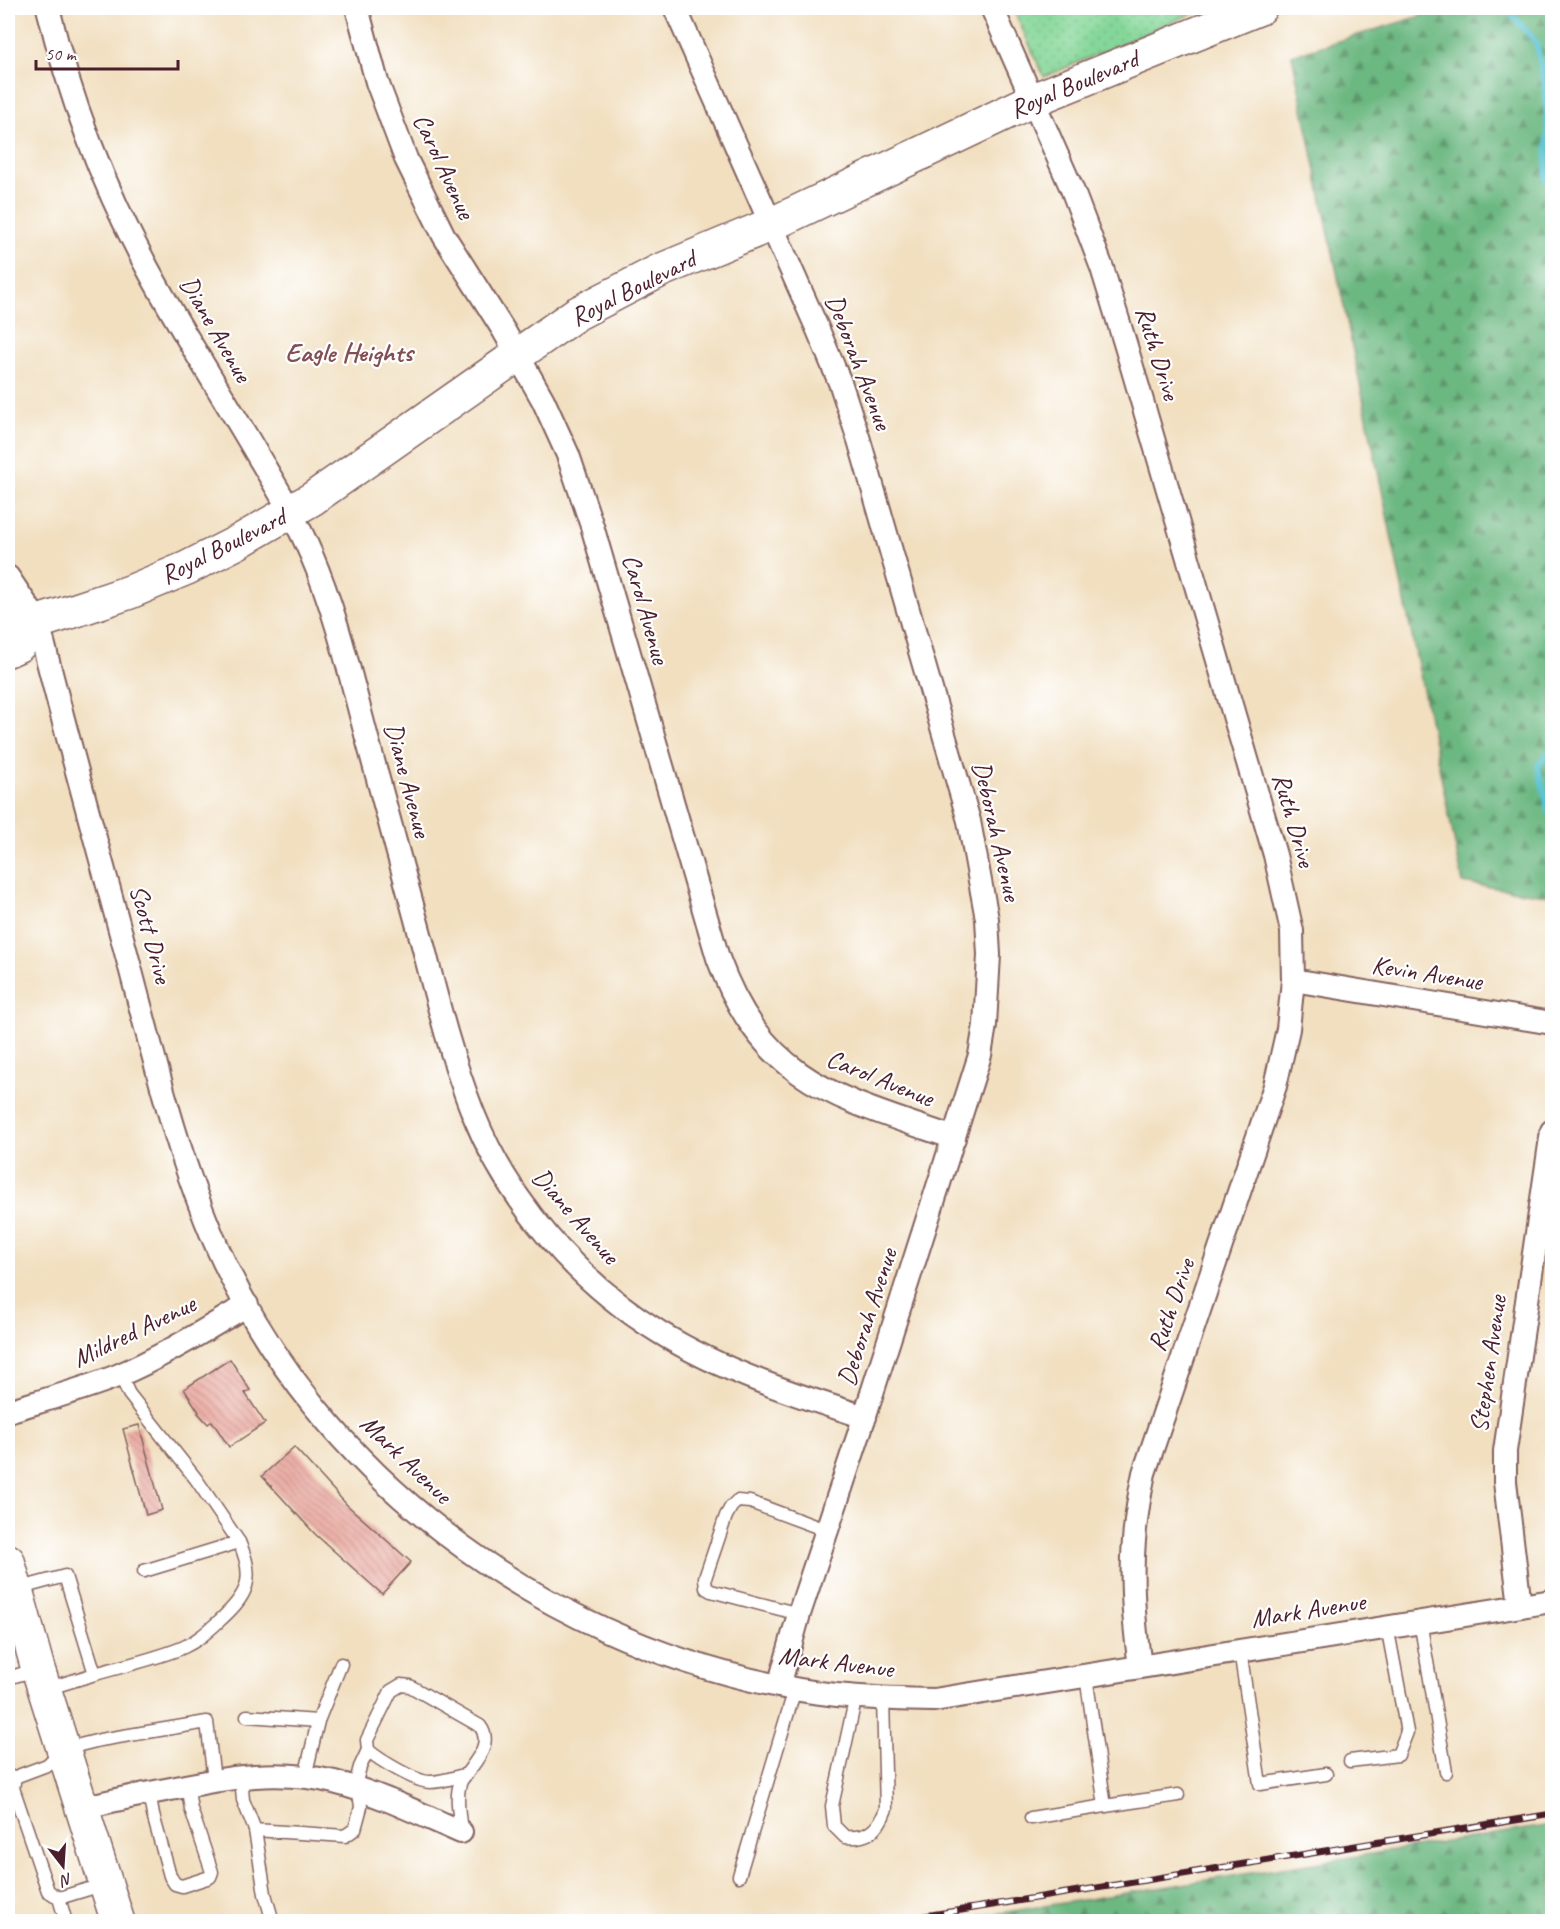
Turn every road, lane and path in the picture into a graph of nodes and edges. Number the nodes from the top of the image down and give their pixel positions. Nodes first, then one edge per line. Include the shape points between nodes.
1 (48, 8) edge
2 (357, 8) edge
3 (675, 8) edge
4 (992, 8) edge
5 (1260, 8) edge
6 (1033, 100) junction
7 (772, 224) junction
8 (518, 355) junction
9 (291, 512) junction
10 (8, 577) edge
11 (23, 618) edge
12 (8, 650) edge
13 (1293, 980) junction
14 (1552, 1023) edge
15 (1552, 1131) edge
16 (954, 1138) junction
17 (247, 1305) junction
18 (120, 1375) junction
19 (8, 1411) edge
20 (865, 1417) junction
21 (828, 1531) junction
22 (239, 1542) junction
23 (144, 1571) dead end
24 (13, 1591) edge
25 (1552, 1601) edge
26 (1520, 1606) junction
27 (799, 1614) junction
28 (1420, 1621) junction
29 (1388, 1626) junction
30 (1240, 1650) junction
31 (340, 1664) dead end
32 (1140, 1666) junction
33 (95, 1674) junction
34 (1086, 1676) junction
35 (8, 1678) edge
36 (41, 1679) junction
37 (787, 1688) junction
38 (856, 1696) junction
39 (883, 1699) junction
40 (247, 1716) dead end
41 (318, 1721) junction
42 (64, 1749) junction
43 (368, 1750) junction
44 (1350, 1761) dead end
45 (1446, 1772) dead end
46 (467, 1774) junction
47 (1326, 1774) dead end
48 (241, 1776) junction
49 (305, 1777) junction
50 (214, 1780) junction
51 (188, 1785) junction
52 (360, 1790) junction
53 (149, 1793) junction
54 (1178, 1795) dead end
55 (1105, 1806) junction
56 (82, 1808) junction
57 (1031, 1818) dead end
58 (255, 1830) junction
59 (461, 1832) joint
60 (738, 1876) dead end
61 (106, 1884) junction
62 (59, 1899) junction
63 (66, 1922) edge
64 (118, 1922) edge
65 (273, 1922) edge

1 - 9 street, Diane Avenue via 67,80 110,192 149,271
2 - 8 street, Carol Avenue via 377,82 406,159 444,236
3 - 7 street, Deborah Avenue
4 - 6 street, Ruth Drive
5 - 6 street, Royal Boulevard
6 - 7 street, Royal Boulevard
6 - 13 street, Ruth Drive via 1102,268 1125,343 1275,855 1292,931
7 - 8 street, Royal Boulevard via 618,290
7 - 16 street, Deborah Avenue via 841,385 969,821 987,919 989,955 980,1055
8 - 9 street, Royal Boulevard
8 - 16 street, Carol Avenue via 543,400 580,487 718,958 740,1008 781,1059 806,1079 858,1105
9 - 11 street, Royal Boulevard via 187,568 130,592
9 - 20 street, Diane Avenue via 315,563 346,660 449,1044 474,1115 502,1174 568,1258 616,1302 659,1332 711,1361
10 - 11 street, Scott Drive
11 - 12 street via 19,645
11 - 17 street, Scott Drive via 174,1127 218,1250
13 - 14 street, Kevin Avenue
13 - 32 street, Ruth Drive via 1291,1010 1275,1086 1144,1473 1131,1562
15 - 26 street, Stephen Avenue via 1504,1451
16 - 20 street, Deborah Avenue
17 - 18 street, Mildred Avenue
17 - 37 street, Mark Avenue via 277,1354 342,1439 422,1516 472,1554 523,1588 613,1634 695,1664
18 - 19 street, Mildred Avenue
18 - 22 lane via 129,1394 196,1479
20 - 21 street, Deborah Avenue
21 - 27 street, Deborah Avenue
21 - 27 lane via 750,1502 737,1501 731,1507 705,1578 706,1588 711,1591
22 - 23 lane
22 - 33 lane via 247,1575 246,1590 237,1605 183,1648
24 - 33 lane via 65,1576
24 - 36 street
25 - 26 street, Mark Avenue
26 - 28 street, Mark Avenue
27 - 37 street, Deborah Avenue
28 - 29 street, Mark Avenue
28 - 45 lane
29 - 30 street, Mark Avenue
29 - 44 lane via 1407,1732 1398,1755
30 - 32 street, Mark Avenue
30 - 47 lane via 1260,1784
31 - 41 lane
32 - 34 street, Mark Avenue
33 - 36 lane
34 - 39 street, Mark Avenue via 934,1700
34 - 55 lane
35 - 36 lane
36 - 42 street
37 - 38 street, Mark Avenue
37 - 60 lane
38 - 39 street, Mark Avenue
38 - 39 lane via 832,1806 834,1826 845,1837 859,1838 872,1831 886,1809
40 - 41 lane
41 - 49 lane
42 - 50 lane via 207,1722
42 - 56 street
42 - 62 lane via 47,1765 15,1777 13,1788 48,1891
43 - 46 lane via 420,1780 430,1782
43 - 46 lane via 368,1740 391,1691 401,1685 410,1686 486,1733 487,1741
43 - 52 lane via 357,1778
46 - 59 lane via 460,1782 458,1794
48 - 49 street
48 - 50 street
48 - 58 lane via 243,1800
49 - 52 street
50 - 51 street
51 - 53 street
51 - 53 lane via 191,1809 212,1872 210,1877 182,1886 170,1876
52 - 58 lane via 356,1829 345,1836
52 - 59 street
53 - 56 street
54 - 55 lane
55 - 57 lane
56 - 61 street
58 - 65 lane
61 - 62 lane
61 - 64 street
62 - 63 lane

